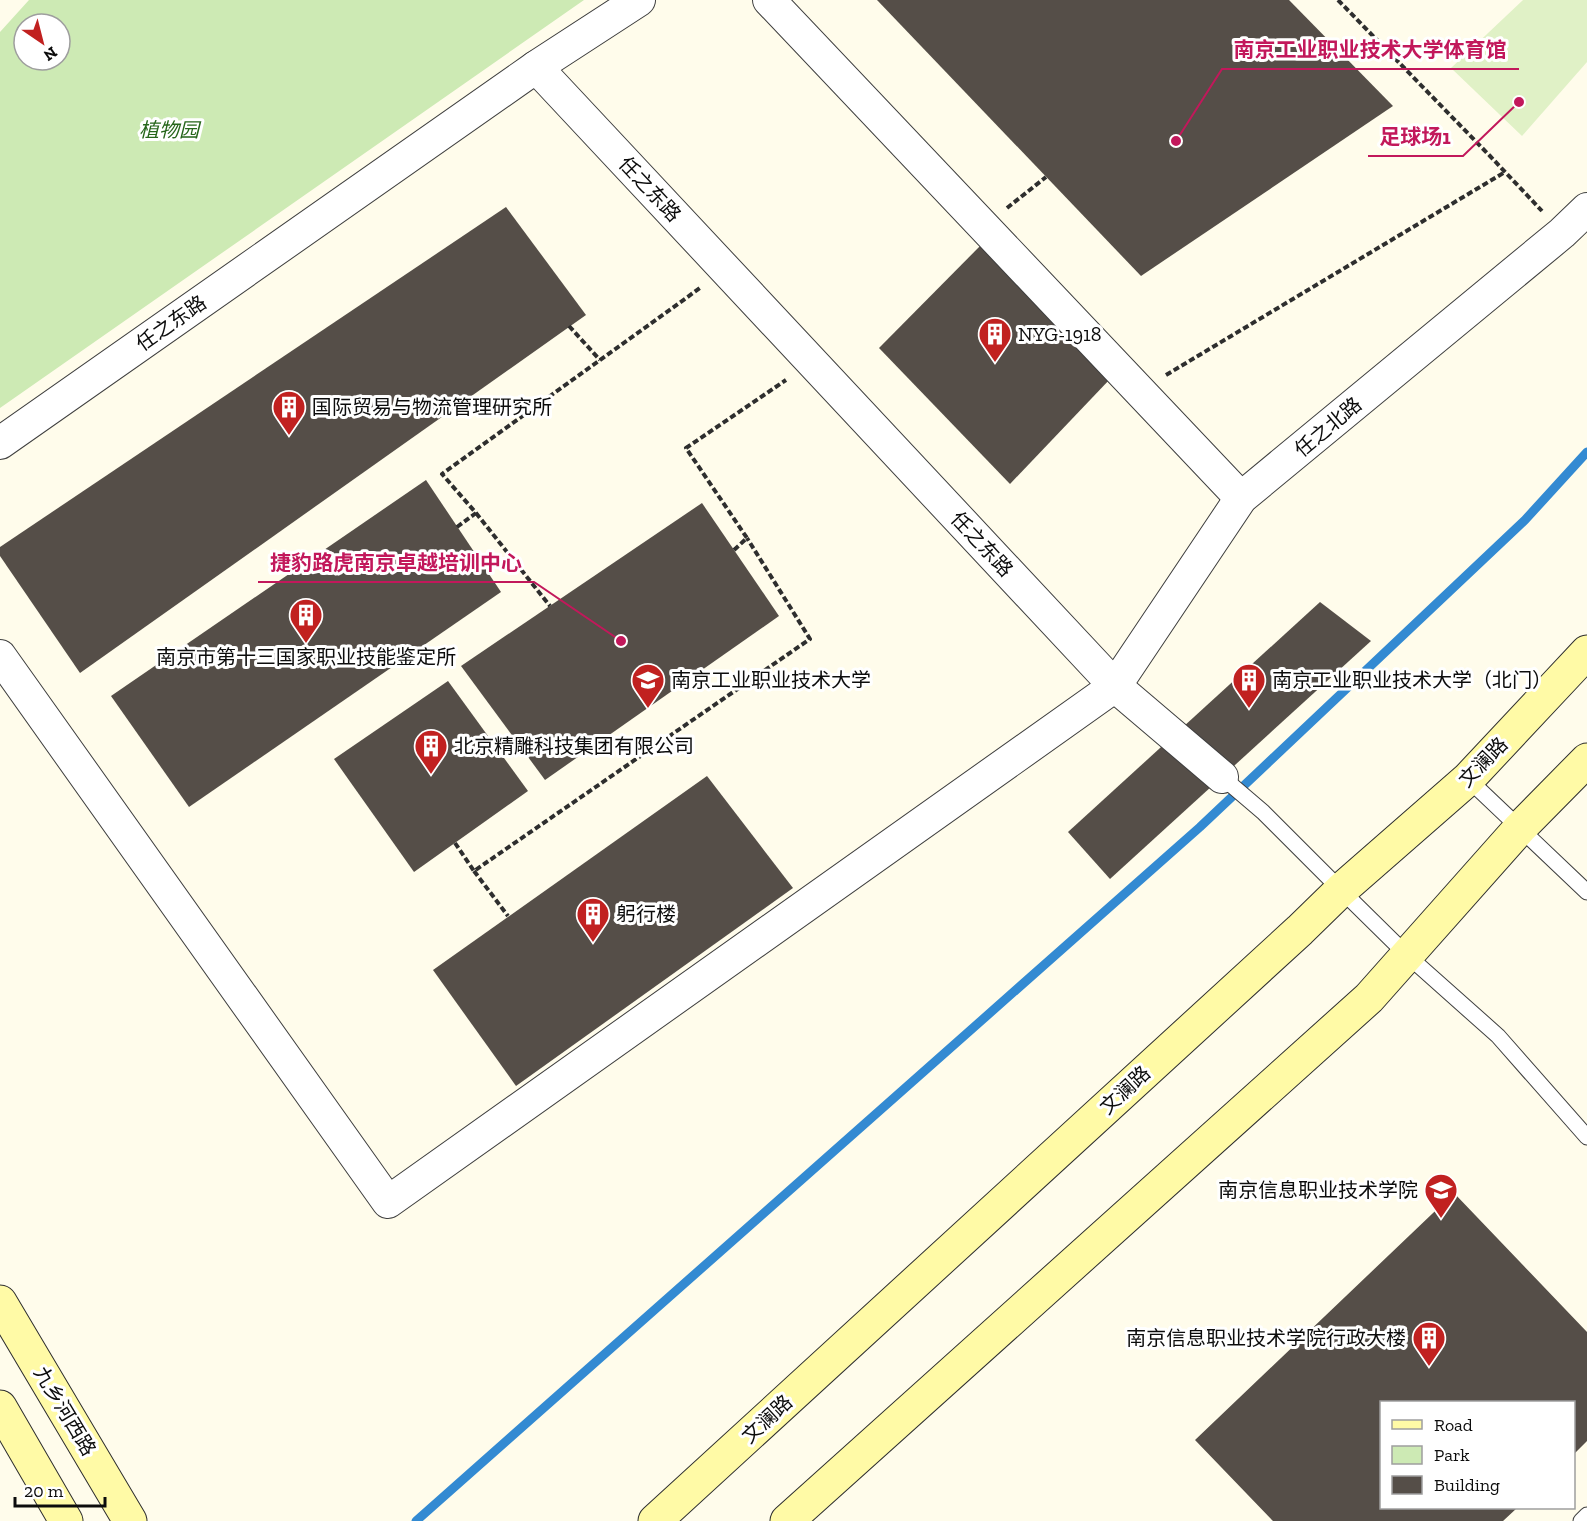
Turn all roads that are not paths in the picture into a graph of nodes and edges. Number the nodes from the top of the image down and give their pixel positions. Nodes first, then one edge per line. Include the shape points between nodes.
1 (769, 0) edge
2 (635, 1) edge
3 (536, 67) junction
4 (1587, 209) edge
5 (0, 443) edge
6 (1241, 498) junction
7 (1587, 652) edge
8 (0, 656) edge
9 (1115, 686) junction
10 (1587, 760) edge
11 (1222, 777) joint
12 (1468, 779) junction
13 (1520, 828) junction
14 (1341, 890) junction
15 (1587, 892) edge
16 (1407, 955) junction
17 (1587, 1137) edge
18 (0, 1302) edge
19 (0, 1407) edge
20 (1587, 1515) edge
21 (66, 1521) edge
22 (130, 1521) edge
23 (655, 1521) edge
24 (787, 1521) edge
25 (1581, 1521) edge

1 - 6 street
2 - 3 street
3 - 5 street, 任之东路
3 - 9 street, 任之东路
4 - 6 street, 任之北路
6 - 9 street, 任之北路
7 - 12 main road, 文澜路
8 - 9 street via 387,1202
9 - 11 street, 任之东路
10 - 13 main road
11 - 14 lane
12 - 13 lane
12 - 14 main road, 文澜路
13 - 15 lane
13 - 16 main road
14 - 16 lane
14 - 23 main road, 文澜路
16 - 17 lane via 1498,1036
16 - 24 main road via 1360,1006
18 - 22 main road, 九乡河西路
19 - 21 main road
20 - 25 lane

